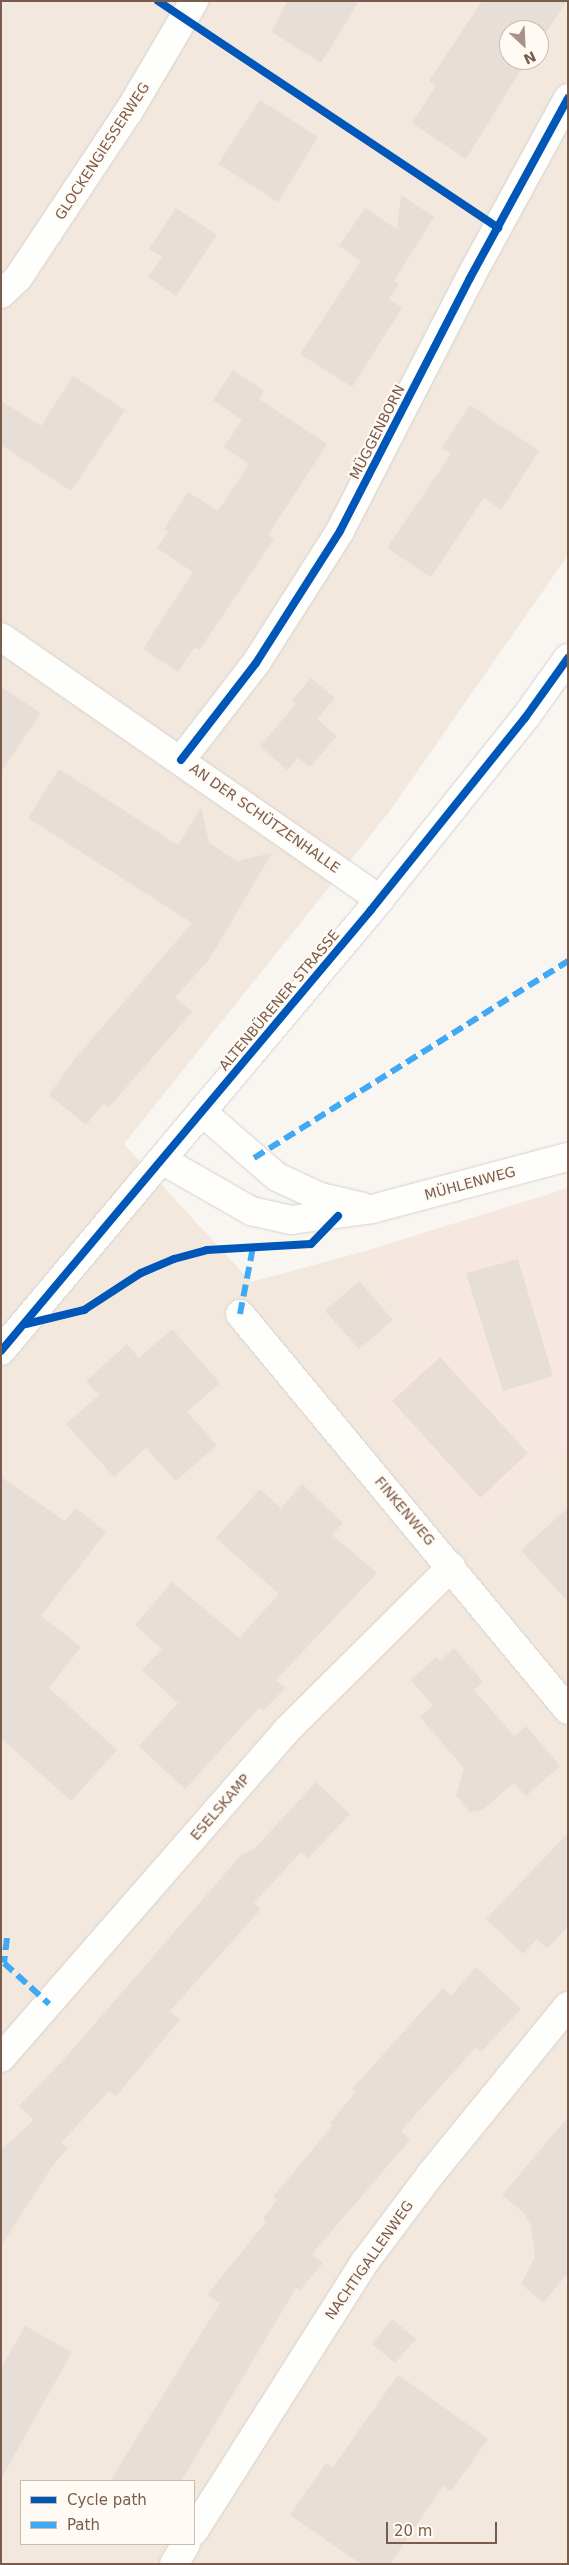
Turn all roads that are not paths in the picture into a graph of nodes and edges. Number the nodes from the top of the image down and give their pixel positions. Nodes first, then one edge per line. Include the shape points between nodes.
1 (194, 1) edge
2 (568, 98) edge
3 (1, 294) edge
4 (1, 637) edge
5 (568, 658) edge
6 (181, 760) junction
7 (380, 899) junction
8 (202, 1112) junction
9 (568, 1157) edge
10 (162, 1160) junction
11 (372, 1209) junction
12 (240, 1314) dead end
13 (1, 1351) edge
14 (451, 1567) junction
15 (568, 1710) edge
16 (568, 2006) edge
17 (1, 2058) edge
18 (195, 2529) edge
19 (185, 2545) edge
20 (174, 2564) edge

1 - 3 street, GLOCKENGIESSERWEG via 124,119 18,278
2 - 6 street, MÜGGENBORN via 470,278 340,531 256,663
4 - 6 street, AN DER SCHÜTZENHALLE
5 - 7 street, ALTENBÜRENER STRASSE via 525,718
6 - 7 street, AN DER SCHÜTZENHALLE
7 - 8 street, ALTENBÜRENER STRASSE
8 - 10 street, ALTENBÜRENER STRASSE
8 - 11 street, MÜHLENWEG via 277,1177 320,1197
9 - 11 street, MÜHLENWEG
10 - 11 street, MÜHLENWEG via 223,1197 270,1217 309,1220
10 - 13 street, ALTENBÜRENER STRASSE
12 - 14 street, FINKENWEG
14 - 15 street, FINKENWEG
14 - 17 street, ESELSKAMP via 286,1732
16 - 18 street, NACHTIGALLENWEG via 430,2175 364,2263
19 - 20 street

